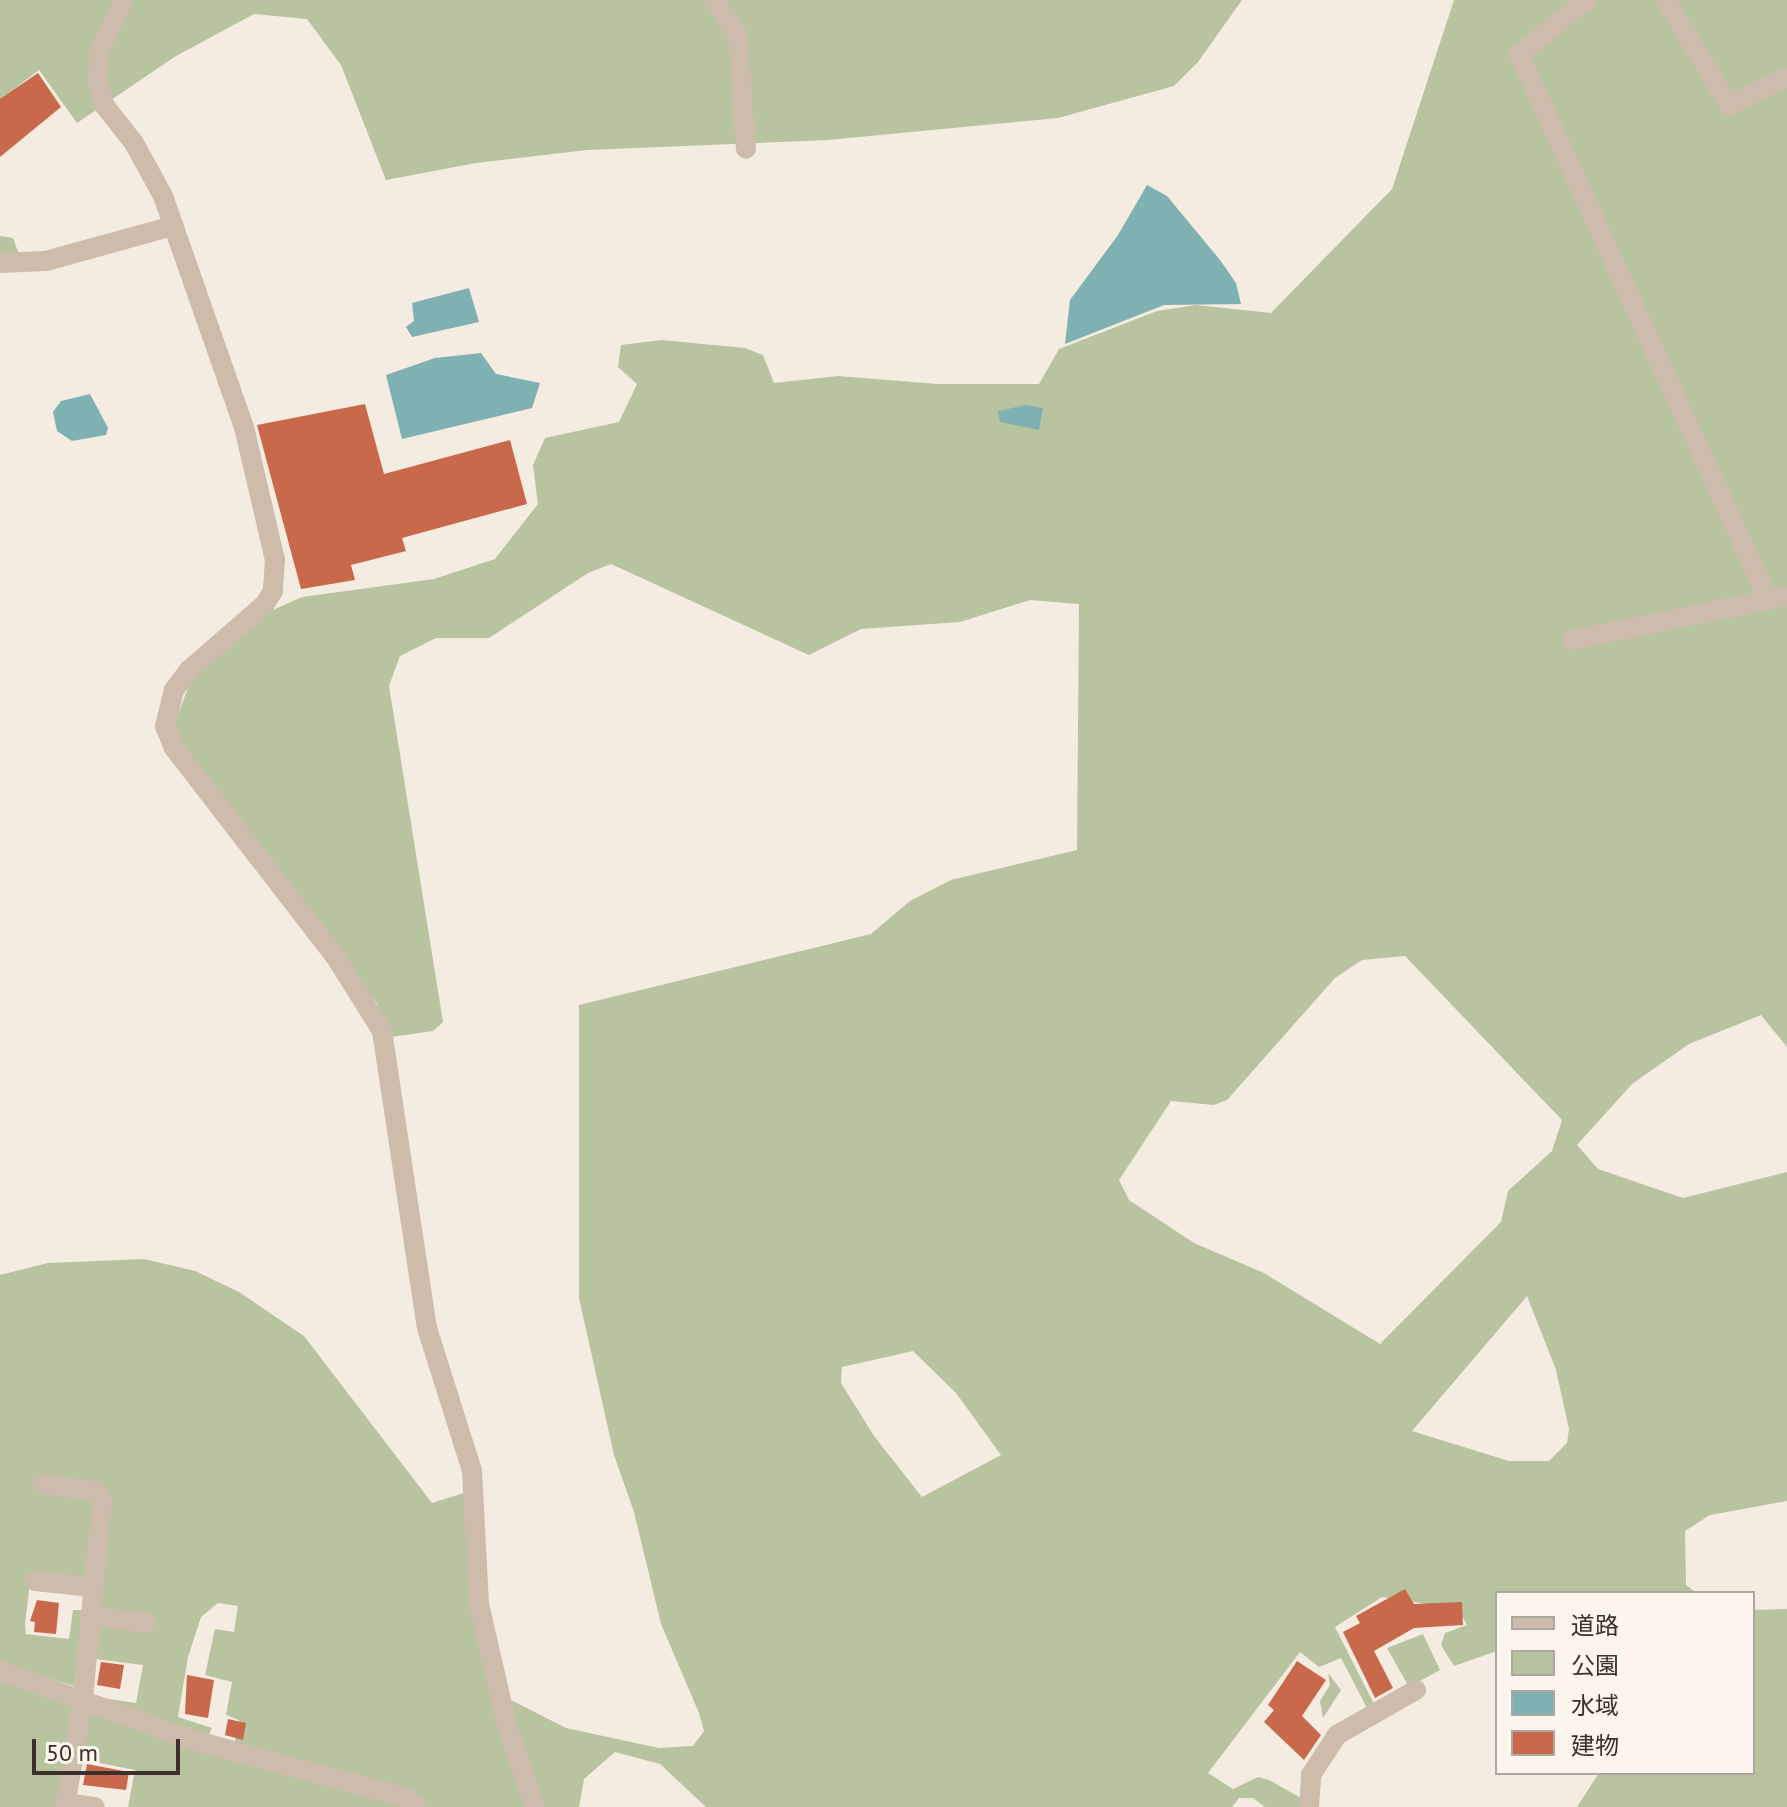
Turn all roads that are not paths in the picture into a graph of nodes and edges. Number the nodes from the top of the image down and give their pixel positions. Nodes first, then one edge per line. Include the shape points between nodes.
1 (124, 0) edge
2 (714, 0) edge
3 (1587, 0) edge
4 (1666, 0) edge
5 (1787, 77) edge
6 (746, 149) dead end
7 (173, 226) junction
8 (0, 263) edge
9 (1777, 598) edge
10 (1571, 640) dead end
11 (43, 1484) dead end
12 (35, 1581) dead end
13 (93, 1587) junction
14 (90, 1616) junction
15 (146, 1623) dead end
16 (0, 1671) edge
17 (1416, 1690) dead end
18 (83, 1699) junction
19 (65, 1805) edge
20 (95, 1807) edge
21 (417, 1807) edge
22 (535, 1807) edge
23 (1309, 1807) edge

1 - 7 street via 99,52 98,82 104,105 157,185
2 - 6 street via 738,35
3 - 9 street via 1519,54
4 - 5 street via 1729,105
7 - 8 street via 46,261
7 - 22 street via 244,427 275,560 273,591 265,604 189,670 174,690 165,726 174,748 335,956 382,1031 427,1328 472,1471 479,1604 507,1726
9 - 10 street
11 - 13 street via 97,1491 102,1501
12 - 13 street
13 - 14 street
14 - 15 street
14 - 18 street
16 - 18 street
17 - 23 street via 1337,1735 1311,1775
18 - 19 street
18 - 21 street via 207,1745 407,1798
19 - 20 street

